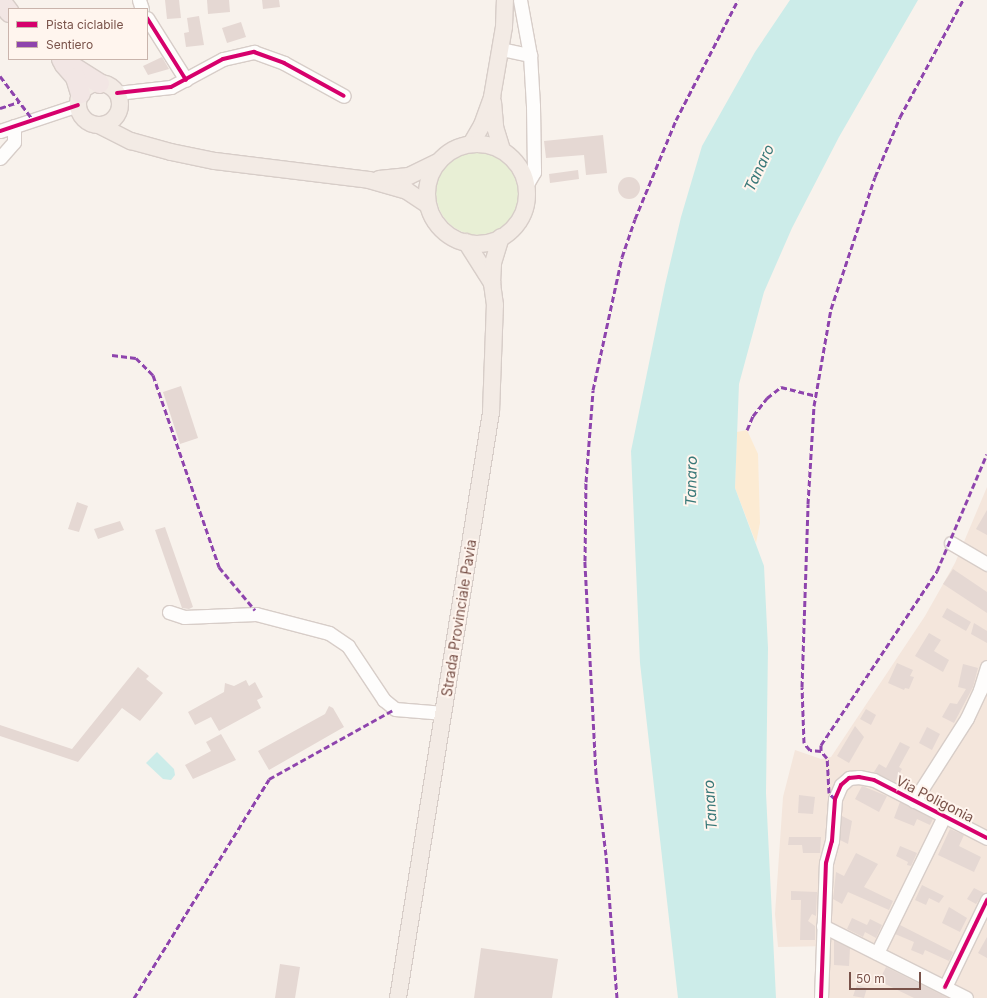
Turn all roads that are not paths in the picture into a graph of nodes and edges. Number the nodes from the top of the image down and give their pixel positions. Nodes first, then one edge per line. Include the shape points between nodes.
1 (0, 0) edge
2 (505, 0) edge
3 (520, 0) edge
4 (8, 11) edge
5 (148, 20) edge
6 (501, 49) junction
7 (530, 55) junction
8 (61, 60) edge
9 (62, 60) edge
10 (186, 80) junction
11 (99, 82) junction
12 (118, 93) junction
13 (344, 96) dead end
14 (492, 97) junction
15 (79, 99) junction
16 (117, 114) junction
17 (99, 125) junction
18 (14, 126) junction
19 (0, 131) edge
20 (471, 144) junction
21 (149, 146) junction
22 (502, 150) junction
23 (0, 158) edge
24 (438, 162) junction
25 (369, 180) junction
26 (526, 186) junction
27 (428, 205) junction
28 (501, 237) junction
29 (466, 242) junction
30 (492, 283) junction
31 (951, 543) dead end
32 (987, 564) edge
33 (255, 610) dead end
34 (170, 612) dead end
35 (268, 616) junction
36 (987, 668) edge
37 (444, 714) junction
38 (914, 801) junction
39 (944, 816) junction
40 (987, 838) edge
41 (987, 900) edge
42 (824, 926) junction
43 (877, 953) junction
44 (945, 987) junction
45 (398, 998) edge
46 (821, 998) edge
47 (966, 998) edge

1 - 4 highway
2 - 6 main road
3 - 7 street
5 - 10 street
6 - 7 street
6 - 14 main road
7 - 26 street via 534,172
8 - 15 highway via 75,77
9 - 11 highway
10 - 12 street via 171,87
10 - 13 street via 223,59 242,52 254,52 284,63
11 - 12 main road via 110,86
11 - 15 main road via 88,85
12 - 16 main road via 120,100
14 - 20 main road via 482,126
14 - 22 main road via 495,127
15 - 17 main road via 82,117
15 - 18 street
16 - 17 main road via 106,124
16 - 21 main road via 126,129
17 - 21 main road
18 - 19 street
18 - 23 street via 14,142
20 - 22 main road via 487,145
20 - 24 main road via 453,150
21 - 25 main road via 215,160
22 - 26 main road via 522,172
24 - 25 main road via 409,176
24 - 27 main road via 430,176 427,190
25 - 27 main road via 408,191
26 - 28 main road via 522,216 513,228
27 - 29 main road via 442,229 453,238
28 - 29 main road via 484,243
28 - 30 main road, Strada Provinciale Pavia via 493,263
29 - 30 main road
30 - 37 main road, Strada Provinciale Pavia via 495,305 491,412
31 - 32 street
33 - 35 street
34 - 35 street via 184,617 251,613
35 - 37 street via 319,629 340,638 360,661 384,700 395,709
36 - 38 street via 967,718
37 - 45 main road, Strada Provinciale Pavia
38 - 39 street, Via Poligonia
38 - 42 street, Via Poligonia via 874,780 849,778 841,785 835,799 832,841 826,863
39 - 40 street, Via Poligonia
39 - 43 street
41 - 44 street
42 - 43 street
42 - 46 street
43 - 44 street
44 - 47 street

